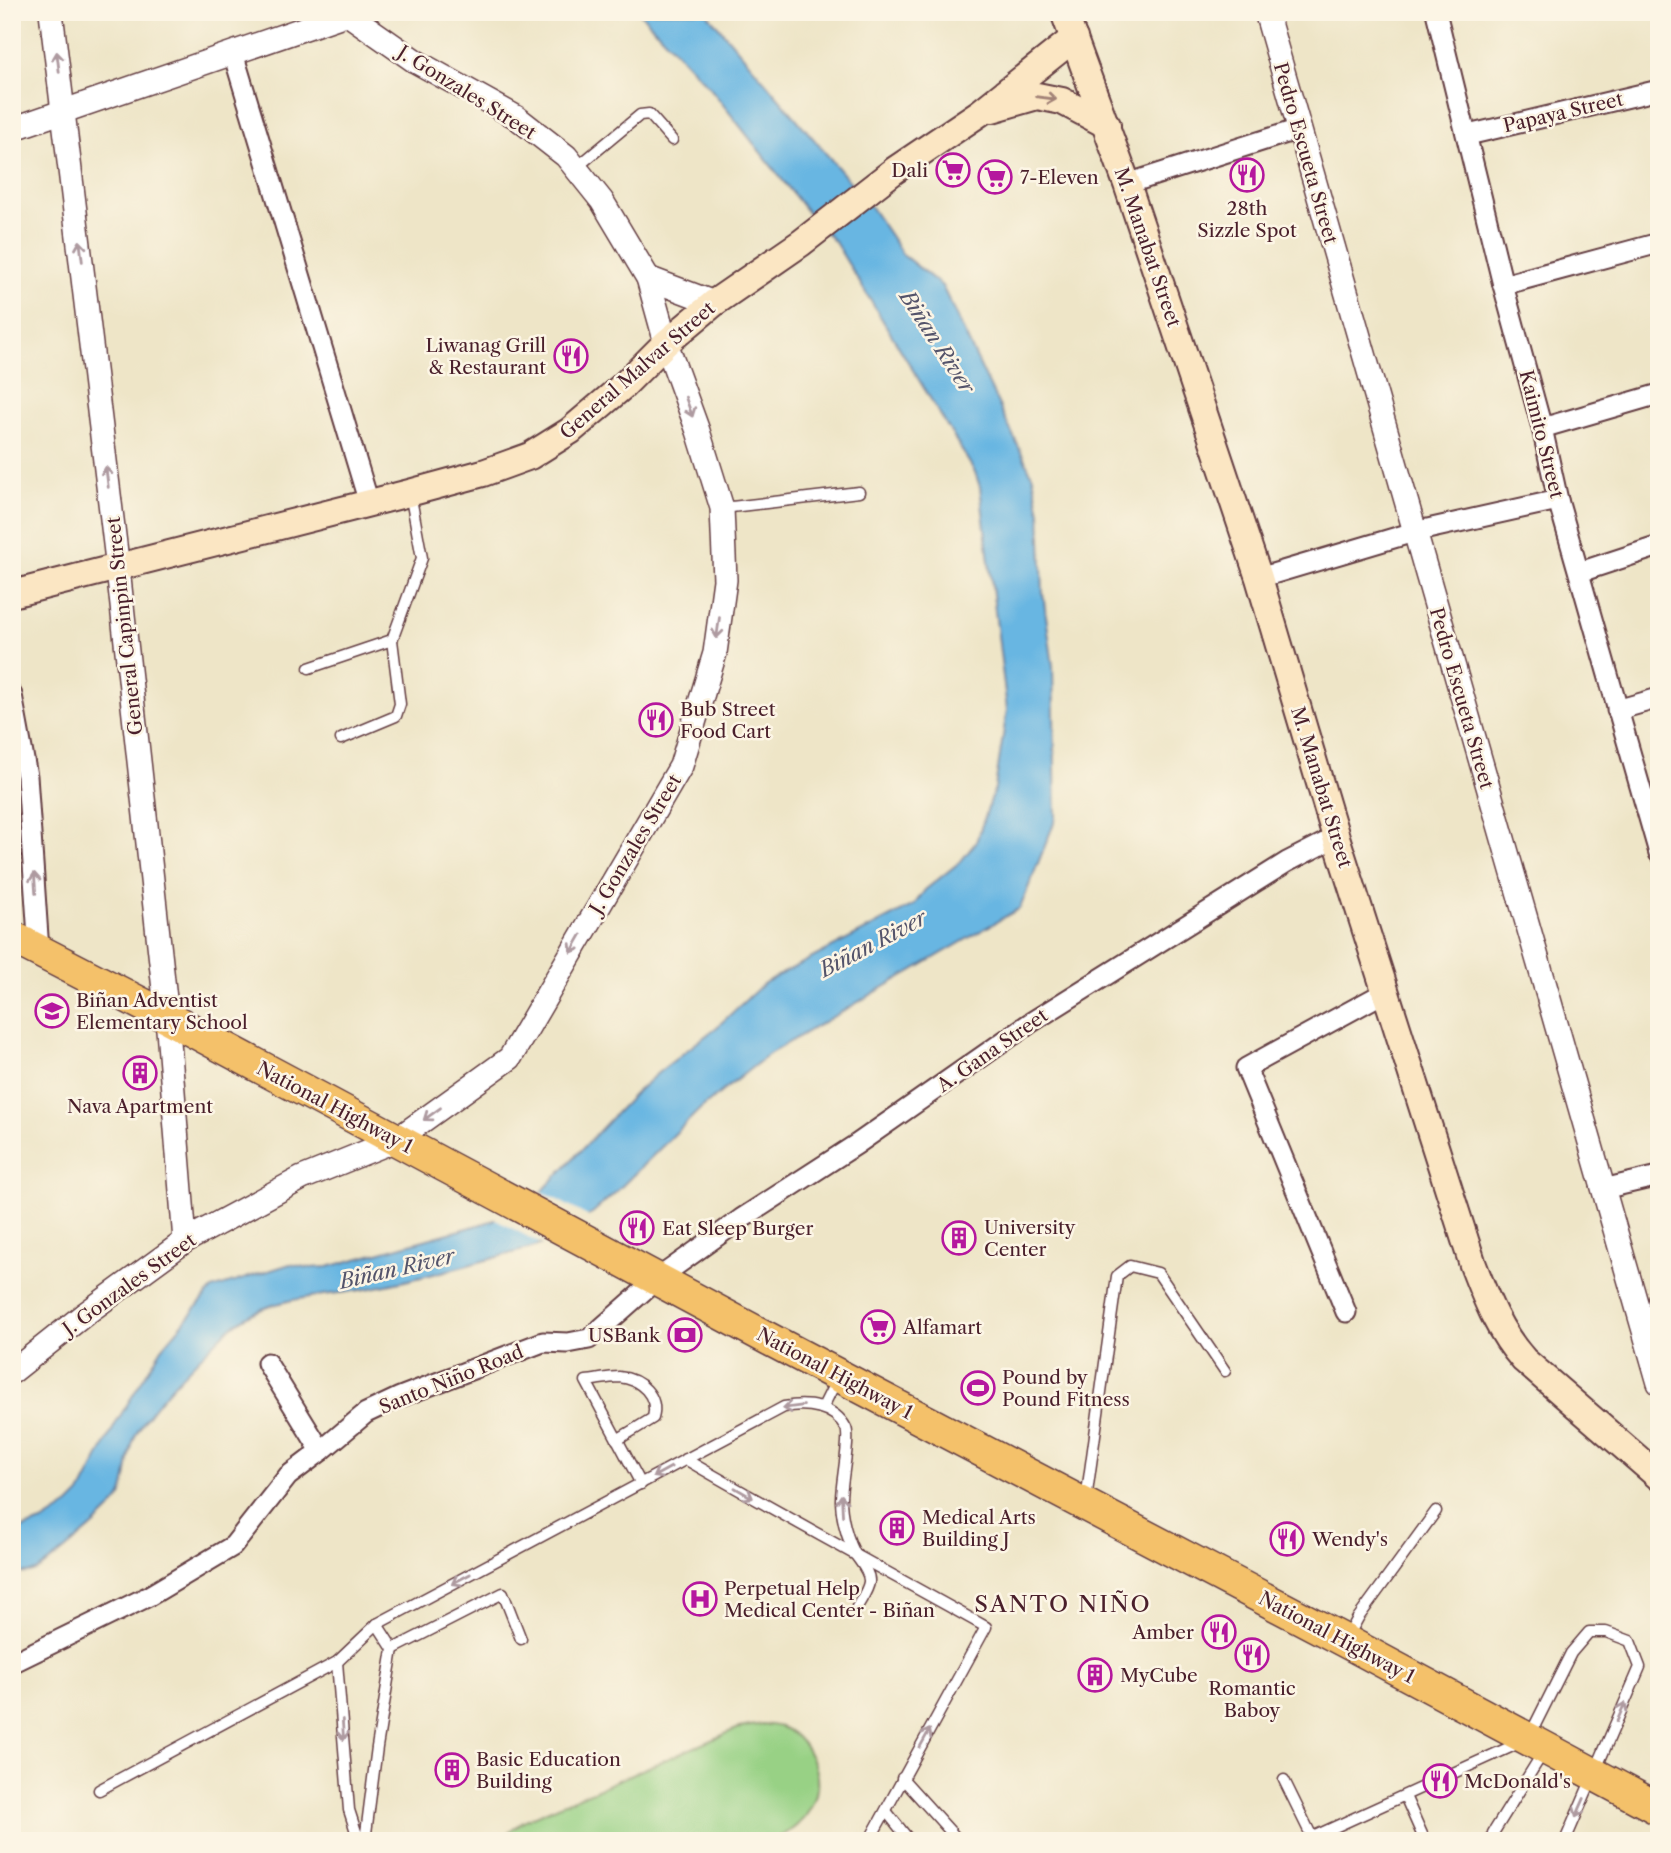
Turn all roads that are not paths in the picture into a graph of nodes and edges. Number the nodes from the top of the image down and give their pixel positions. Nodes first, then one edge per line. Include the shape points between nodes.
1 (51, 12) edge
2 (1065, 12) edge
3 (1266, 12) edge
4 (1436, 12) edge
5 (345, 13) edge
6 (1074, 38) junction
7 (233, 52) junction
8 (1659, 90) edge
9 (64, 112) junction
10 (981, 113) junction
11 (1107, 125) junction
12 (12, 129) edge
13 (1299, 129) junction
14 (1468, 135) junction
15 (672, 140) dead end
16 (575, 168) junction
17 (1128, 184) junction
18 (1659, 243) edge
19 (648, 278) junction
20 (1503, 285) junction
21 (714, 303) junction
22 (666, 343) junction
23 (1659, 394) edge
24 (1542, 428) junction
25 (859, 492) dead end
26 (410, 493) junction
27 (1558, 500) junction
28 (369, 503) junction
29 (722, 509) junction
30 (1414, 532) junction
31 (1659, 546) edge
32 (118, 569) junction
33 (1580, 572) junction
34 (1259, 578) junction
35 (12, 594) edge
36 (392, 640) junction
37 (309, 668) dead end
38 (12, 695) edge
39 (1659, 698) edge
40 (1617, 709) junction
41 (341, 739) dead end
42 (1336, 837) junction
43 (1658, 847) edge
44 (26, 944) edge
45 (1387, 991) junction
46 (167, 1017) junction
47 (397, 1140) junction
48 (1659, 1176) edge
49 (1603, 1189) junction
50 (185, 1241) junction
51 (657, 1279) junction
52 (1346, 1312) dead end
53 (267, 1363) dead end
54 (1225, 1371) dead end
55 (12, 1372) edge
56 (839, 1375) junction
57 (1659, 1383) edge
58 (823, 1407) junction
59 (617, 1440) junction
60 (321, 1451) junction
61 (685, 1459) junction
62 (1659, 1477) edge
63 (641, 1484) junction
64 (1086, 1504) junction
65 (1436, 1511) dead end
66 (855, 1553) junction
67 (855, 1611) dead end
68 (377, 1624) junction
69 (521, 1639) dead end
70 (1346, 1641) junction
71 (393, 1649) junction
72 (337, 1662) junction
73 (12, 1663) edge
74 (1537, 1744) junction
75 (1594, 1775) junction
76 (902, 1778) junction
77 (1284, 1780) dead end
78 (99, 1790) dead end
79 (1405, 1796) junction
80 (1659, 1809) edge
81 (886, 1811) junction
82 (1308, 1839) edge
83 (359, 1841) edge
84 (365, 1841) edge
85 (869, 1841) edge
86 (910, 1841) edge
87 (959, 1841) edge
88 (1425, 1841) edge
89 (1492, 1841) edge
90 (1565, 1841) edge

9 -> 1 street, General Capinpin Street
2 - 6 main road, M. Manabat Street
3 - 13 street, Pedro Escueta Street
4 - 14 street, Kaimito Street
5 - 7 street
5 - 16 street, J. Gonzales Street via 415,61 516,117
6 - 10 main road, General Malvar Street
6 - 11 main road, M. Manabat Street
7 - 9 street
7 - 28 street
8 - 14 street, Papaya Street
9 - 12 street
32 -> 9 street, General Capinpin Street
10 -> 11 main road via 1037,96 1062,101
10 - 21 main road, General Malvar Street
11 - 17 main road, M. Manabat Street
13 - 17 street
13 - 30 street, Pedro Escueta Street
14 - 20 street, Kaimito Street
15 - 16 lane via 649,114 640,115
16 - 19 street, J. Gonzales Street via 602,201
17 - 34 main road, M. Manabat Street
18 - 20 street
19 - 21 street
19 - 22 street, J. Gonzales Street
20 - 24 street, Kaimito Street
21 - 22 main road, General Malvar Street
22 - 26 main road, General Malvar Street via 570,431 530,456
22 -> 29 street, J. Gonzales Street
23 - 24 street
24 - 27 street, Kaimito Street
25 - 29 lane
26 - 28 main road, General Malvar Street
26 - 36 lane via 422,558
27 - 30 street
27 - 33 street, Kaimito Street
28 - 32 main road, General Malvar Street
29 -> 47 street, J. Gonzales Street via 725,580 715,653 681,766 510,1058
30 - 34 street
30 - 49 street, Pedro Escueta Street
31 - 33 street
32 - 35 main road, General Malvar Street
32 - 46 street, General Capinpin Street
33 - 40 street, Kaimito Street
34 - 42 main road, M. Manabat Street
36 - 37 lane
36 - 41 lane via 400,704 396,716
44 -> 38 street via 27,776
39 - 40 street
40 - 43 street, Kaimito Street
42 - 45 main road, M. Manabat Street
42 - 51 street, A. Gana Street via 1287,862 1030,1023
44 - 46 highway, National Highway 1
45 - 52 street via 1246,1068
45 - 62 main road, M. Manabat Street via 1488,1306 1524,1360
46 - 47 highway, National Highway 1
46 - 50 street, General Capinpin Street
47 - 50 street, J. Gonzales Street via 302,1178
47 - 51 highway, National Highway 1
48 - 49 street
49 - 57 street, Pedro Escueta Street
50 - 55 street, J. Gonzales Street
51 - 56 highway, National Highway 1
51 - 60 street, Santo Niño Road via 589,1339 543,1342 400,1397 366,1413
53 - 60 street
54 - 64 lane via 1158,1273 1130,1266 1117,1276
56 - 58 lane
56 - 64 highway, National Highway 1
58 -> 61 lane via 784,1407
66 -> 58 lane via 841,1502 847,1430
59 - 59 lane via 604,1416 586,1381 631,1379 653,1396 653,1418
59 - 63 lane
60 - 73 street, Santo Niño Road via 288,1476 233,1546 149,1596
61 -> 63 lane
61 -> 66 lane
63 -> 68 lane
64 - 70 highway, National Highway 1
65 - 70 lane
66 - 67 lane via 870,1578
76 -> 66 lane via 986,1627
68 - 71 lane
68 - 72 lane
69 - 71 lane via 503,1593
70 - 74 highway, National Highway 1
71 - 84 lane
72 - 78 lane
72 -> 83 lane via 349,1810
74 - 75 highway, National Highway 1
75 -> 74 lane via 1640,1667 1630,1641 1606,1632 1589,1632 1572,1653
74 - 79 lane
74 - 89 lane
75 - 80 highway, National Highway 1
75 -> 90 lane
76 - 81 lane
76 - 87 lane
77 - 82 lane
79 - 82 lane
79 - 88 lane
81 - 85 lane
81 - 86 lane

